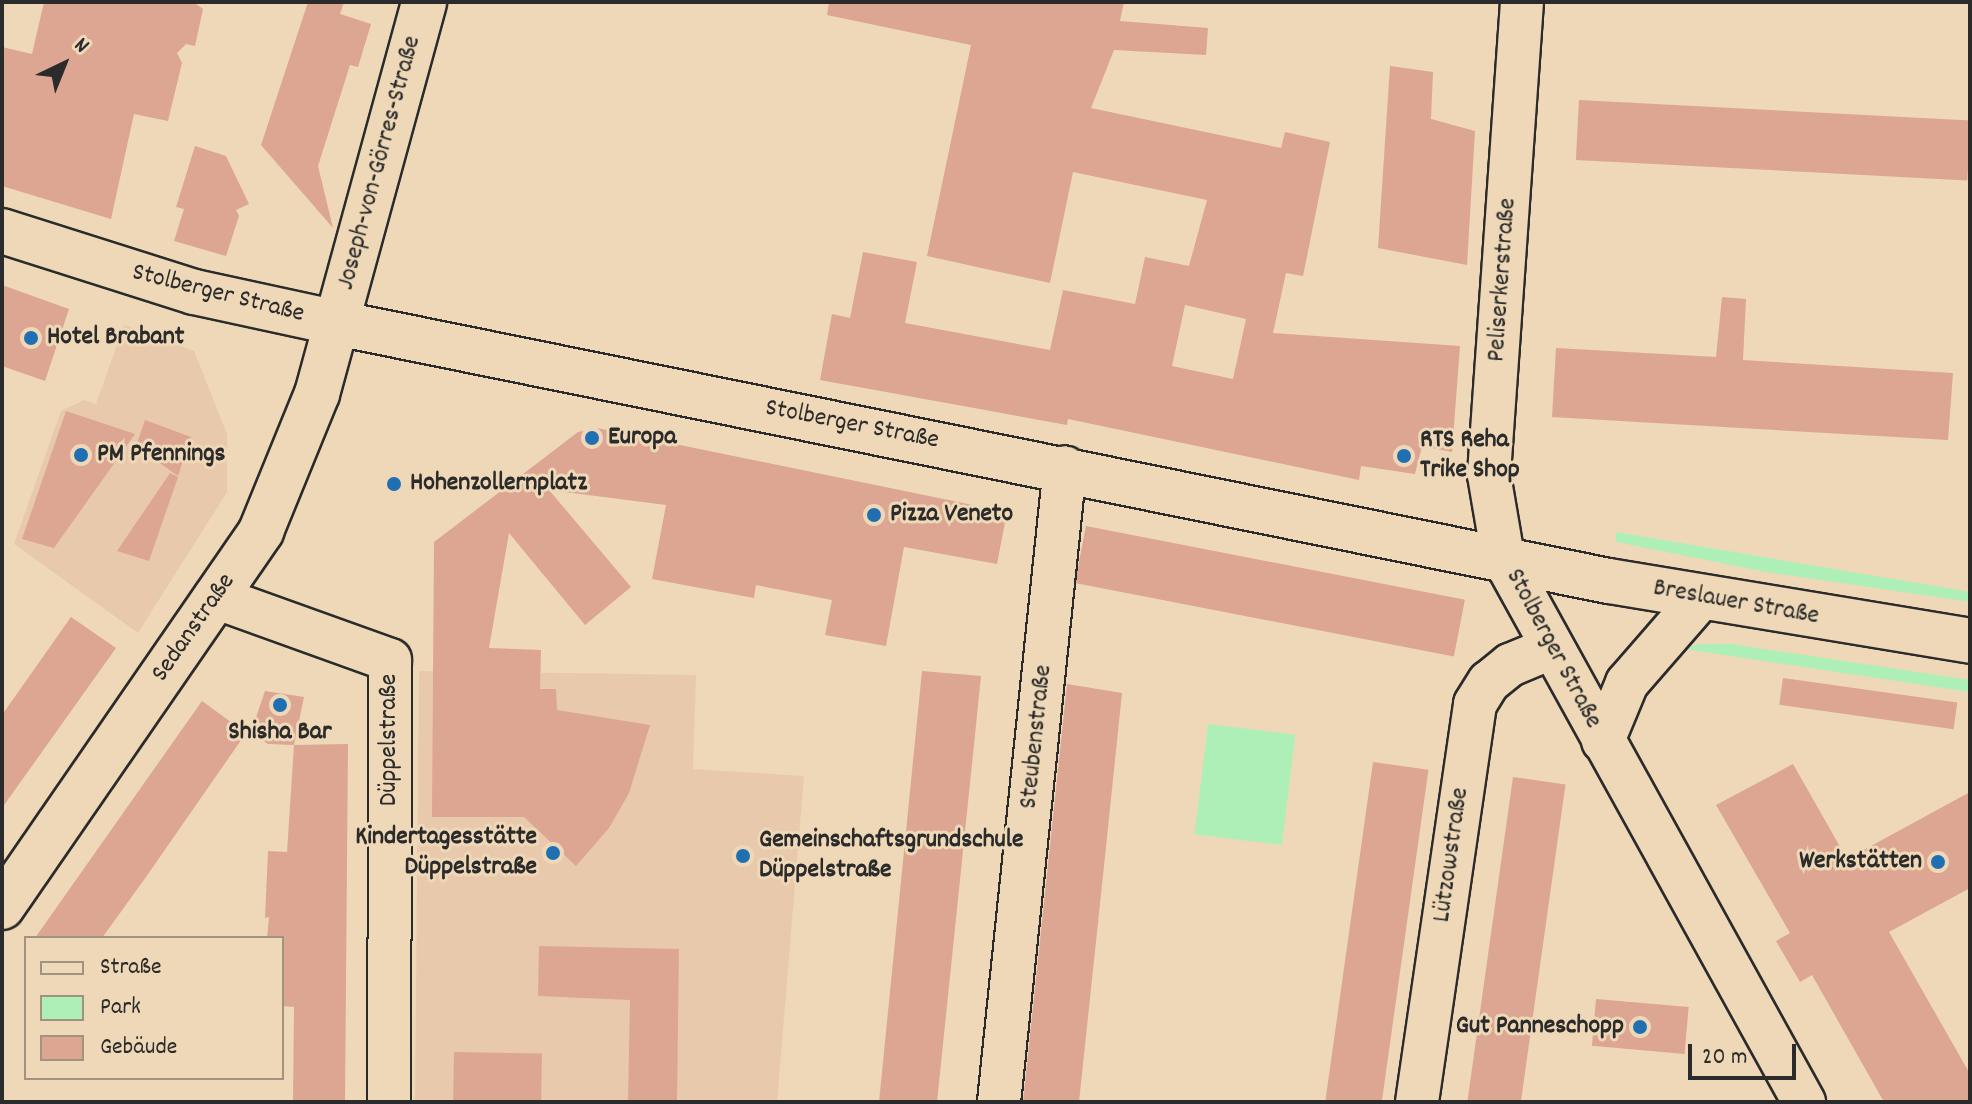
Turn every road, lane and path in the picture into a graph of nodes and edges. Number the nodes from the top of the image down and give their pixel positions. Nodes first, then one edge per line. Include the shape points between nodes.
1 (424, 2) edge
2 (1522, 2) edge
3 (2, 231) edge
4 (337, 323) junction
5 (1065, 467) junction
6 (1503, 557) junction
7 (215, 597) junction
8 (1701, 598) junction
9 (1970, 641) edge
10 (1551, 648) junction
11 (1603, 741) junction
12 (2, 907) edge
13 (389, 1102) edge
14 (999, 1102) edge
15 (1417, 1102) edge
16 (1804, 1102) edge

1 - 4 main road, Joseph-von-Görres-Straße
2 - 6 street, Peliserkerstraße via 1489,475
3 - 4 main road, Stolberger Straße via 194,292
4 - 5 main road, Stolberger Straße
4 - 7 main road, Sedanstraße via 285,478 261,531
5 - 6 main road, Stolberger Straße
5 - 14 street, Steubenstraße
6 - 8 main road, Breslauer Straße
6 - 10 street, Stolberger Straße
7 - 12 main road, Sedanstraße
7 - 13 street, Düppelstraße via 390,660
8 - 9 main road, Breslauer Straße
8 - 11 street, Stolberger Straße via 1627,683
10 - 11 street, Stolberger Straße
10 - 15 street, Lützowstraße via 1510,665 1489,682 1475,704
11 - 16 street, Stolberger Straße

